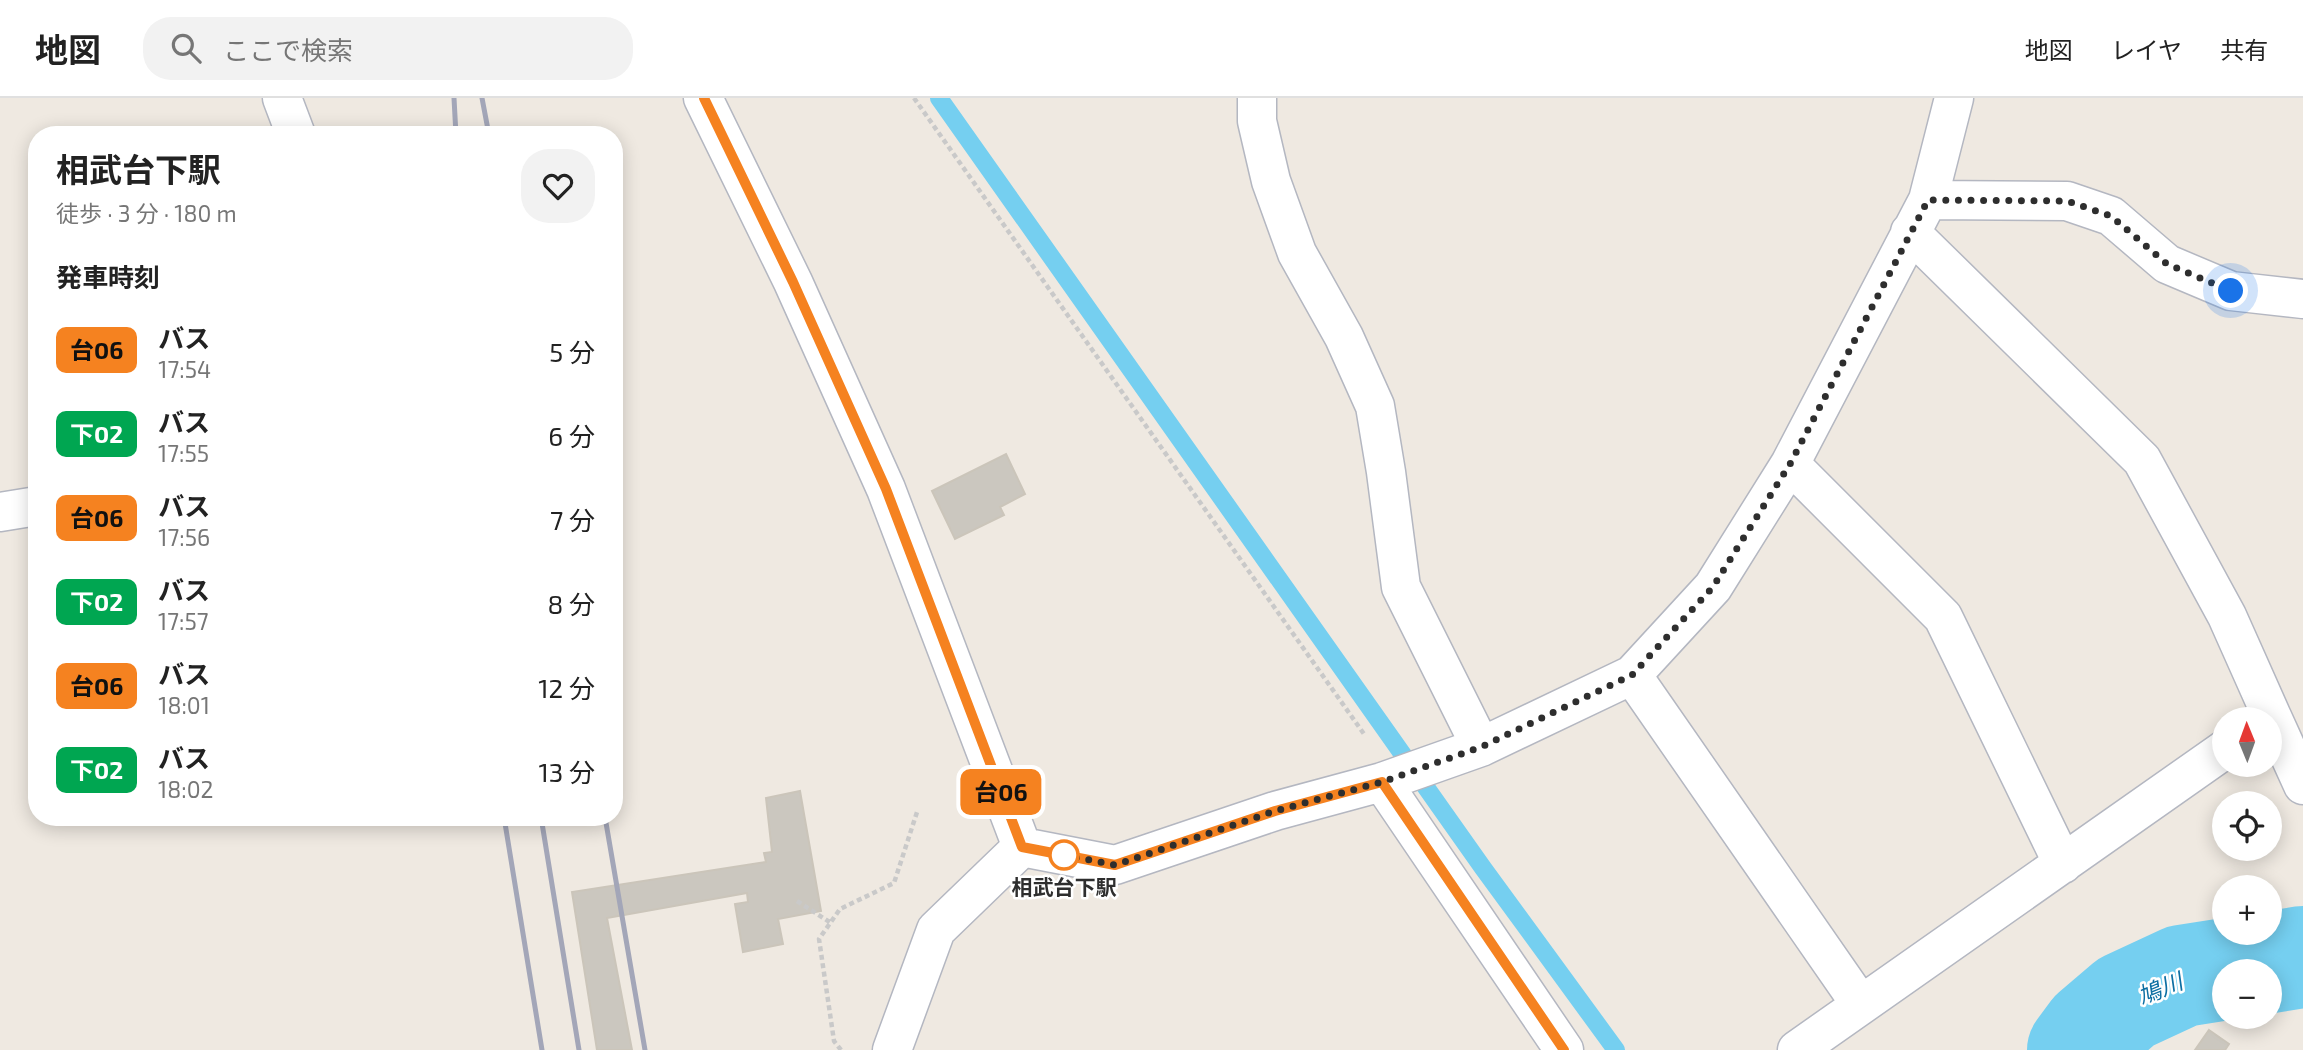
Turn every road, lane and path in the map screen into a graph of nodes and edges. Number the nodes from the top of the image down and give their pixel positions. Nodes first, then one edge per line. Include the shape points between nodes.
1 (282, 98) edge
2 (704, 98) edge
3 (914, 98) edge
4 (1257, 98) edge
5 (1954, 98) edge
6 (293, 126) edge
7 (1919, 216) junction
8 (2303, 299) edge
9 (1790, 464) junction
10 (28, 507) edge
11 (0, 512) edge
12 (1632, 675) junction
13 (2265, 707) edge
14 (2282, 742) edge
15 (1481, 747) junction
16 (2212, 758) edge
17 (1390, 779) junction
18 (2303, 785) edge
19 (918, 809) dead end
20 (1022, 847) junction
21 (2063, 863) junction
22 (797, 901) dead end
23 (831, 923) junction
24 (1861, 1005) junction
25 (841, 1050) edge
26 (892, 1050) edge
27 (1564, 1050) edge
28 (1797, 1050) edge

1 - 6 street
2 - 20 street via 886,489
3 - 17 path via 1374,748
4 - 15 street via 1257,121 1271,181 1297,253 1344,337 1375,406 1401,587
5 - 7 street
7 - 8 street via 2067,201 2111,216 2167,264 2231,291
7 - 9 street
7 - 13 street via 2142,460 2227,616
9 - 12 street via 1713,587
9 - 21 street via 1943,617
10 - 11 street
12 - 15 street
12 - 24 street
14 - 18 street
15 - 17 street
16 - 21 street
17 - 20 street via 1275,811 1115,865
17 - 27 street
19 - 23 path via 894,883 840,909
20 - 26 street via 936,930
21 - 24 street
22 - 23 path
23 - 25 path via 819,939 834,1041
24 - 28 street

